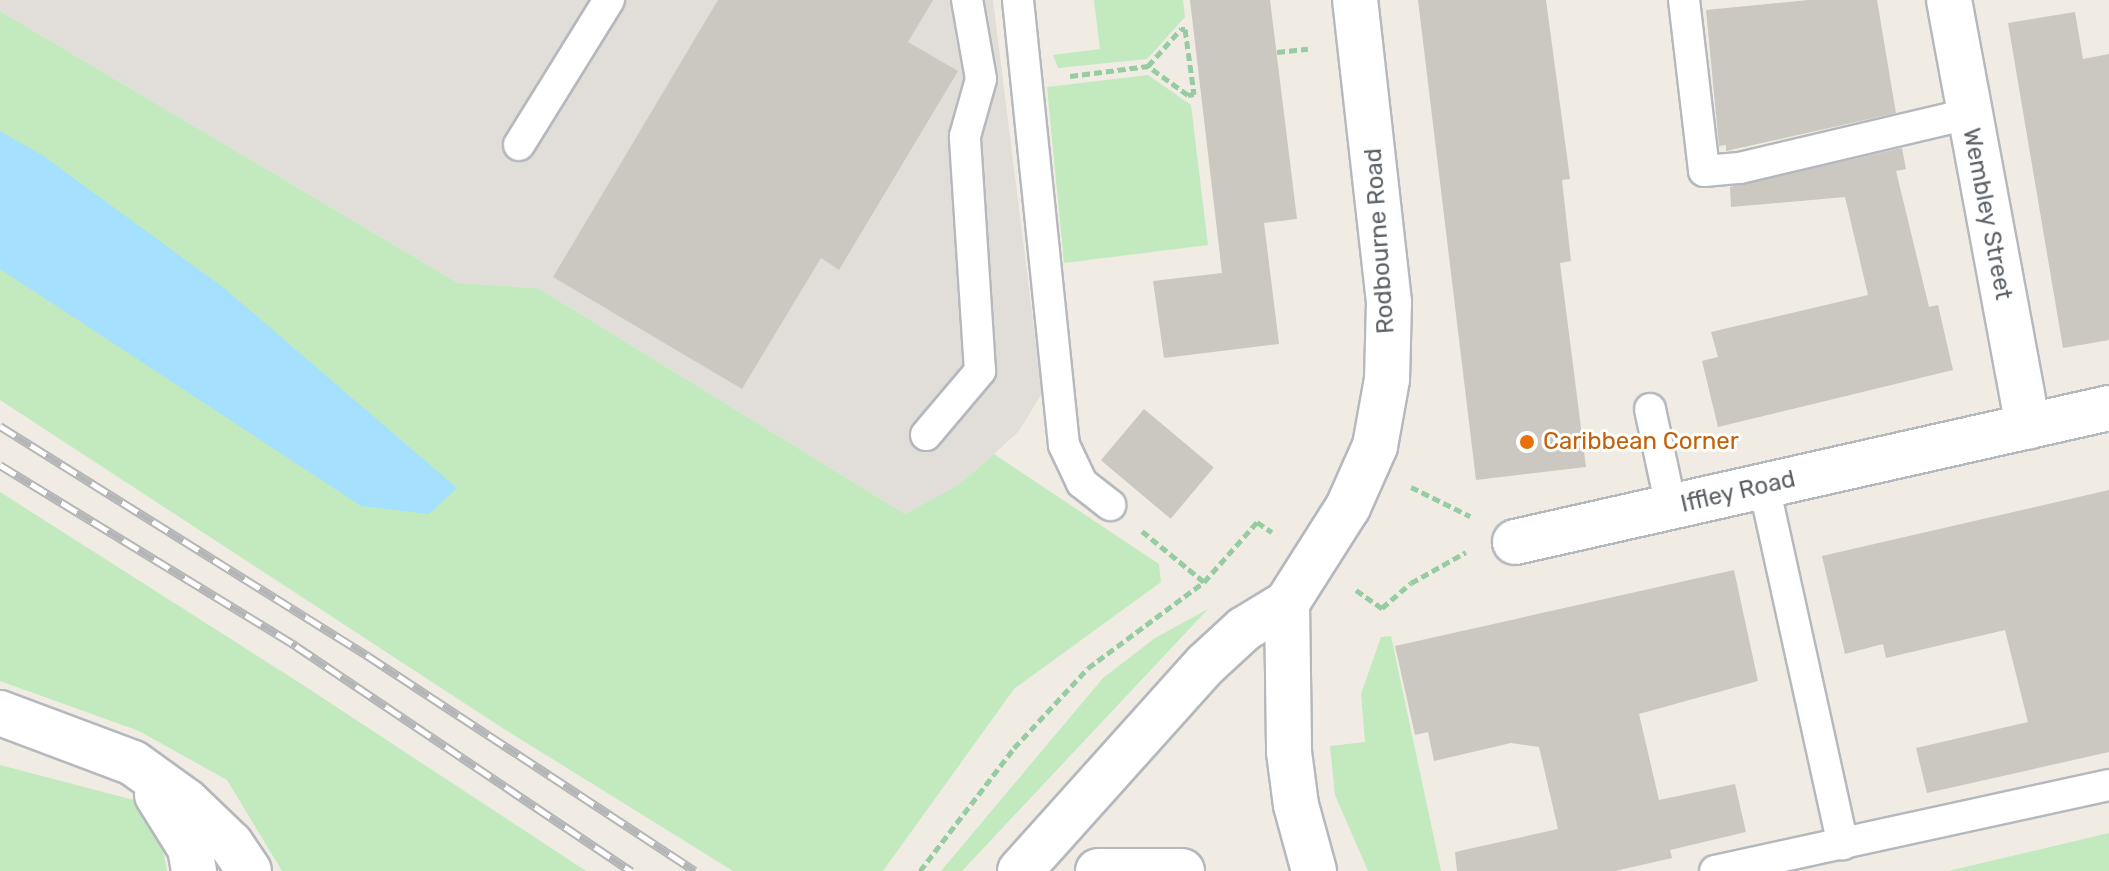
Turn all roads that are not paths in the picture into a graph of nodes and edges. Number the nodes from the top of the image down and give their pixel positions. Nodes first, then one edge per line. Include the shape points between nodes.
1 (609, 0) edge
2 (967, 0) edge
3 (1018, 0) edge
4 (1355, 0) edge
5 (1684, 0) edge
6 (1949, 0) edge
7 (1968, 114) junction
8 (519, 145) dead end
9 (2109, 408) edge
10 (1650, 409) dead end
11 (2028, 427) junction
12 (926, 435) dead end
13 (1764, 486) junction
14 (1110, 505) road end
15 (1671, 507) junction
16 (1495, 545) road end
17 (1287, 603) junction
18 (0, 713) edge
19 (133, 763) junction
20 (2109, 785) edge
21 (1843, 844) junction
22 (194, 871) edge
23 (249, 871) edge
24 (1020, 871) edge
25 (1098, 871) edge
26 (1182, 871) edge
27 (1314, 871) edge
28 (1715, 871) edge

1 - 8 lane
2 - 12 lane via 981,79 965,136 980,371
3 - 14 lane via 1064,445 1082,483
4 - 17 street, Rodbourne Road via 1389,302 1383,415 1367,465 1317,562
5 - 7 lane via 1704,171 1740,168
6 - 7 street, Wembley Street
7 - 11 street, Wembley Street
9 - 11 street, Iffley Road
10 - 15 lane
11 - 13 street, Iffley Road
13 - 15 street, Iffley Road
13 - 21 lane
15 - 16 street, Iffley Road
17 - 24 street, Rodbourne Road via 1244,629 1206,664
17 - 27 street via 1289,752 1296,805
18 - 19 street
19 - 22 street via 173,816 190,848
19 - 23 street via 186,801 231,844
20 - 21 lane
21 - 28 lane
25 - 26 street

